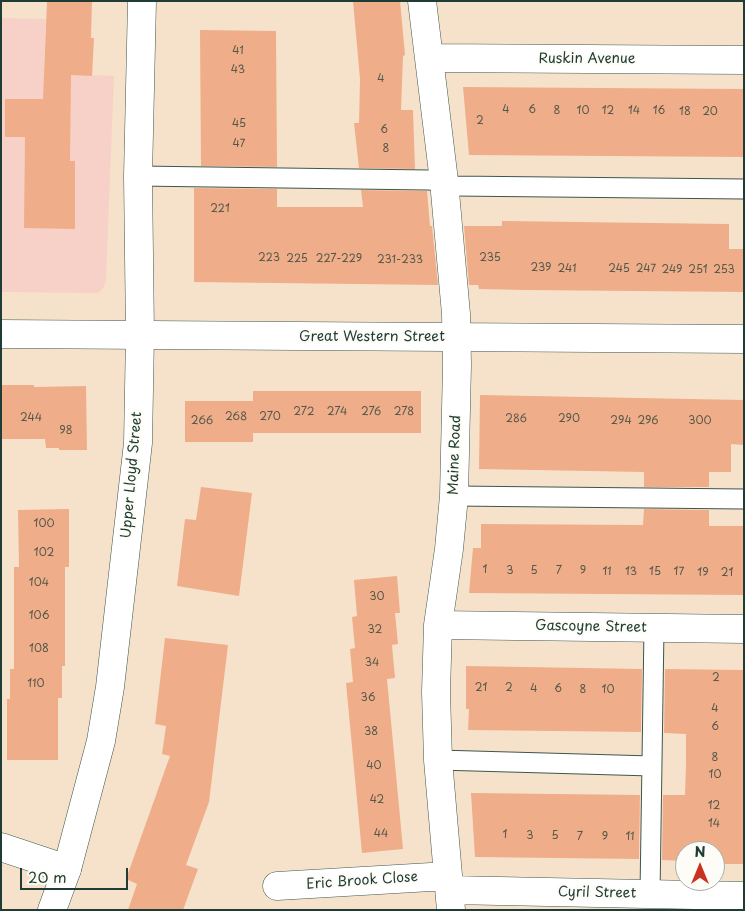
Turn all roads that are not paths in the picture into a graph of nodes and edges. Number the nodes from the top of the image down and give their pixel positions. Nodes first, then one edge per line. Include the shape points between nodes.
1 (142, 1) edge
2 (422, 1) edge
3 (430, 58) junction
4 (744, 60) edge
5 (138, 176) junction
6 (444, 181) junction
7 (744, 189) edge
8 (1, 334) edge
9 (140, 335) junction
10 (457, 337) junction
11 (744, 339) edge
12 (454, 496) junction
13 (744, 499) edge
14 (438, 625) junction
15 (654, 628) junction
16 (744, 629) edge
17 (438, 760) junction
18 (652, 766) junction
19 (1, 846) edge
20 (67, 869) junction
21 (277, 886) dead end
22 (450, 892) edge
23 (650, 894) junction
24 (744, 896) edge
25 (52, 910) edge

1 - 5 street, Upper Lloyd Street
2 - 3 street, Maine Road
3 - 4 street, Ruskin Avenue
3 - 6 street, Maine Road
5 - 6 lane
5 - 9 street, Upper Lloyd Street
6 - 7 lane via 454,186
6 - 10 street, Maine Road
8 - 9 street, Great Western Street
9 - 10 street, Great Western Street
9 - 20 street, Upper Lloyd Street via 138,443 110,687 101,741
10 - 11 street, Great Western Street
10 - 12 street, Maine Road
12 - 13 lane
12 - 14 street, Maine Road
14 - 15 street, Gascoyne Street
14 - 17 street, Maine Road
15 - 16 street, Gascoyne Street
15 - 18 lane
17 - 18 lane
17 - 22 street, Maine Road
18 - 23 lane
19 - 20 street
20 - 25 street, Upper Lloyd Street
21 - 22 street, Eric Brook Close
22 - 23 street, Cyril Street
23 - 24 street, Cyril Street

